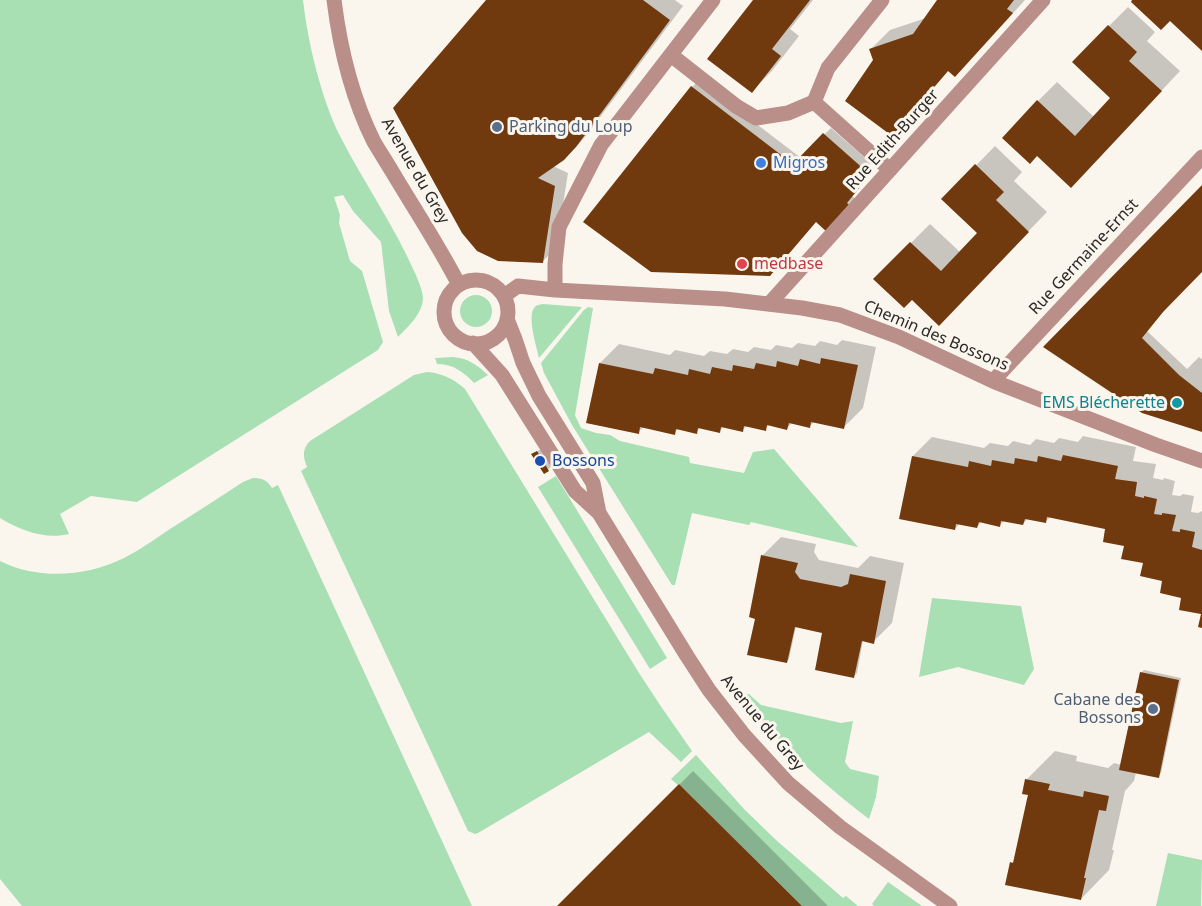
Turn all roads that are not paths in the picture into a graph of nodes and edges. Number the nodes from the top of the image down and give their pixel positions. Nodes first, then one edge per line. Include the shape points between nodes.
1 (334, 0) edge
2 (713, 0) edge
3 (882, 0) edge
4 (1043, 0) edge
5 (670, 55) junction
6 (814, 102) junction
7 (1202, 157) edge
8 (890, 170) junction
9 (459, 285) junction
10 (555, 290) junction
11 (504, 296) junction
12 (769, 304) junction
13 (507, 320) junction
14 (473, 344) junction
15 (993, 381) junction
16 (1202, 461) edge
17 (599, 513) junction
18 (950, 906) edge

1 - 9 street, Avenue du Grey via 347,67 374,142
2 - 5 street
3 - 6 street via 828,68
4 - 8 street, Rue Edith-Burger
5 - 6 street via 756,118 788,113
5 - 10 street via 601,145 559,227
6 - 8 street
7 - 15 street, Rue Germaine-Ernst
8 - 12 street, Rue Edith-Burger
9 - 11 street via 484,281
9 - 14 street via 447,300 445,319 455,336
10 - 11 street, Chemin des Bossons via 518,286
10 - 12 street, Chemin des Bossons
11 - 13 street
12 - 15 street, Chemin des Bossons via 840,315 899,337
13 - 14 street via 497,336
13 - 17 street, Avenue du Grey via 539,396 593,483
14 - 17 street, Avenue du Grey via 502,375 575,491
15 - 16 street, Chemin des Bossons
17 - 18 street, Avenue du Grey via 675,638 744,735 788,783 840,827

